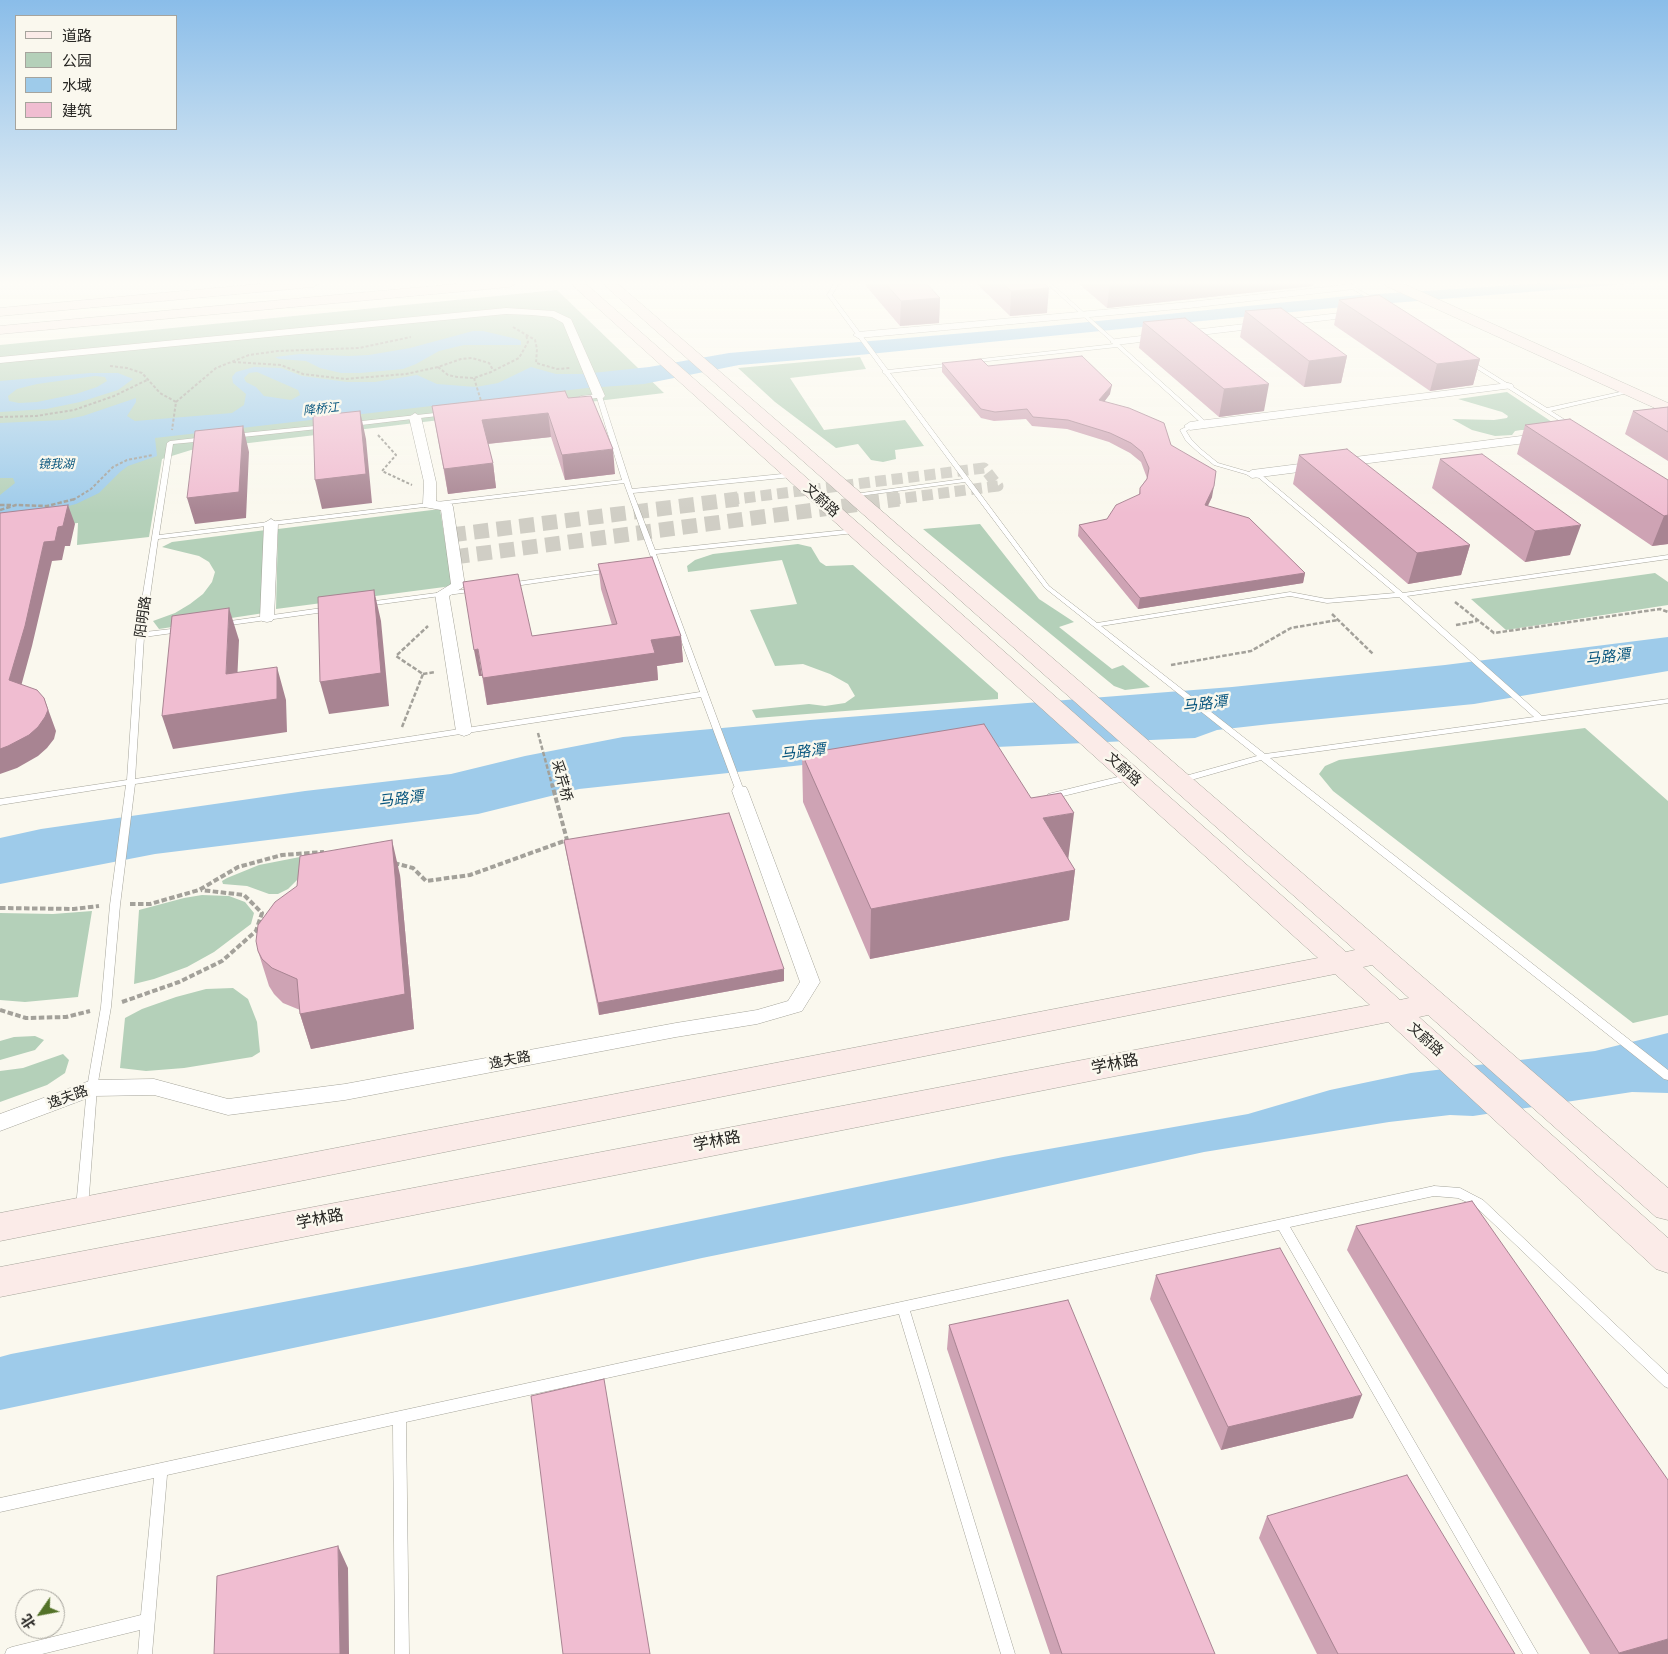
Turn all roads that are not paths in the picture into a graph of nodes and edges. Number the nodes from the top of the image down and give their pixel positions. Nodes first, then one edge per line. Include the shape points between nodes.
1 (584, 360) edge
2 (664, 360) edge
3 (698, 360) edge
4 (877, 360) edge
5 (979, 360) edge
6 (1135, 360) edge
7 (1468, 360) edge
8 (1560, 360) edge
9 (1595, 360) edge
10 (885, 372) junction
11 (1508, 386) junction
12 (1630, 392) junction
13 (1668, 393) edge
14 (599, 396) junction
15 (570, 399) edge
16 (483, 407) edge
17 (1668, 409) edge
18 (1546, 410) junction
19 (415, 417) junction
20 (347, 424) edge
21 (337, 425) edge
22 (1190, 426) junction
23 (1580, 432) joint
24 (229, 437) edge
25 (209, 439) edge
26 (1252, 474) junction
27 (792, 475) junction
28 (966, 480) junction
29 (626, 481) junction
30 (630, 491) junction
31 (854, 496) junction
32 (429, 504) junction
33 (271, 523) junction
34 (855, 531) junction
35 (156, 537) junction
36 (652, 552) junction
37 (1666, 558) edge
38 (657, 565) junction
39 (647, 566) edge
40 (618, 570) edge
41 (501, 586) edge
42 (481, 589) edge
43 (442, 594) junction
44 (1401, 596) junction
45 (359, 605) edge
46 (340, 608) edge
47 (267, 618) junction
48 (219, 624) edge
49 (1095, 625) junction
50 (190, 628) edge
51 (141, 635) junction
52 (704, 694) junction
53 (1668, 701) edge
54 (1540, 719) junction
55 (464, 731) junction
56 (1263, 757) junction
57 (1130, 776) junction
58 (1181, 780) junction
59 (130, 781) junction
60 (740, 790) joint
61 (1039, 799) edge
62 (0, 802) edge
63 (1379, 954) junction
64 (1341, 963) junction
65 (1435, 1003) junction
66 (1392, 1010) junction
67 (1668, 1076) edge
68 (92, 1088) junction
69 (0, 1123) edge
70 (1668, 1207) edge
71 (82, 1211) junction
72 (1282, 1224) junction
73 (0, 1227) edge
74 (1668, 1259) edge
75 (0, 1282) edge
76 (903, 1307) junction
77 (1668, 1382) edge
78 (399, 1417) junction
79 (161, 1469) junction
80 (0, 1505) edge
81 (148, 1620) junction
82 (12, 1654) edge
83 (146, 1654) edge
84 (402, 1654) edge
85 (1008, 1654) edge
86 (1531, 1654) edge

1 - 14 street
2 - 27 main road, 文蔚路
3 - 31 main road, 文蔚路
4 - 10 lane
5 - 10 lane
6 - 22 lane via 1202,421
7 - 11 lane
8 - 12 main road
9 - 13 main road
10 - 28 lane
11 - 18 lane
11 - 22 street
12 - 17 main road
12 - 18 lane
14 - 15 lane
14 - 29 lane
16 - 19 lane
18 - 23 lane
19 - 20 lane
19 - 32 street via 430,482
21 - 24 lane
22 - 26 lane via 1183,430 1200,452 1216,464
23 - 26 street
25 - 35 lane, 阳明路 via 170,443
26 - 44 lane via 1261,478
27 - 30 lane
27 - 34 main road, 文蔚路
28 - 31 lane
28 - 49 lane via 1046,587
29 - 30 lane
29 - 32 lane
30 - 36 lane
31 - 58 main road, 文蔚路
32 - 33 lane
32 - 43 street via 447,507 458,586
33 - 35 lane
33 - 47 street
34 - 36 lane
34 - 57 main road, 文蔚路
35 - 51 lane, 阳明路
36 - 38 lane
37 - 44 lane
38 - 39 lane
38 - 52 lane
40 - 41 lane
42 - 43 lane
43 - 45 lane
43 - 55 street
44 - 49 lane via 1327,602 1290,594
44 - 54 lane
46 - 47 lane
47 - 48 lane
49 - 56 lane
50 - 51 lane
51 - 59 lane, 阳明路
52 - 55 lane
52 - 60 lane
53 - 54 lane
54 - 56 lane
55 - 59 lane
56 - 58 lane
56 - 67 lane
57 - 61 lane
57 - 64 main road, 文蔚路
58 - 63 main road, 文蔚路
59 - 62 lane
59 - 68 lane, 阳明路 via 106,1008
60 - 68 street, 逸夫路 via 810,982 795,1006 757,1017 345,1092 228,1107 154,1087
63 - 64 main road
63 - 65 main road, 文蔚路
64 - 66 main road, 文蔚路
64 - 71 main road
65 - 66 main road, 学林路
65 - 70 main road, 文蔚路
66 - 74 main road, 文蔚路
66 - 75 main road, 学林路
68 - 69 street, 逸夫路
68 - 71 lane, 阳明路
71 - 73 main road
72 - 76 lane
72 - 77 lane via 1434,1191 1460,1193 1478,1203
72 - 86 lane
76 - 78 lane
76 - 85 lane
78 - 79 lane
78 - 84 lane
79 - 80 lane
79 - 81 lane
81 - 82 lane
81 - 83 lane

